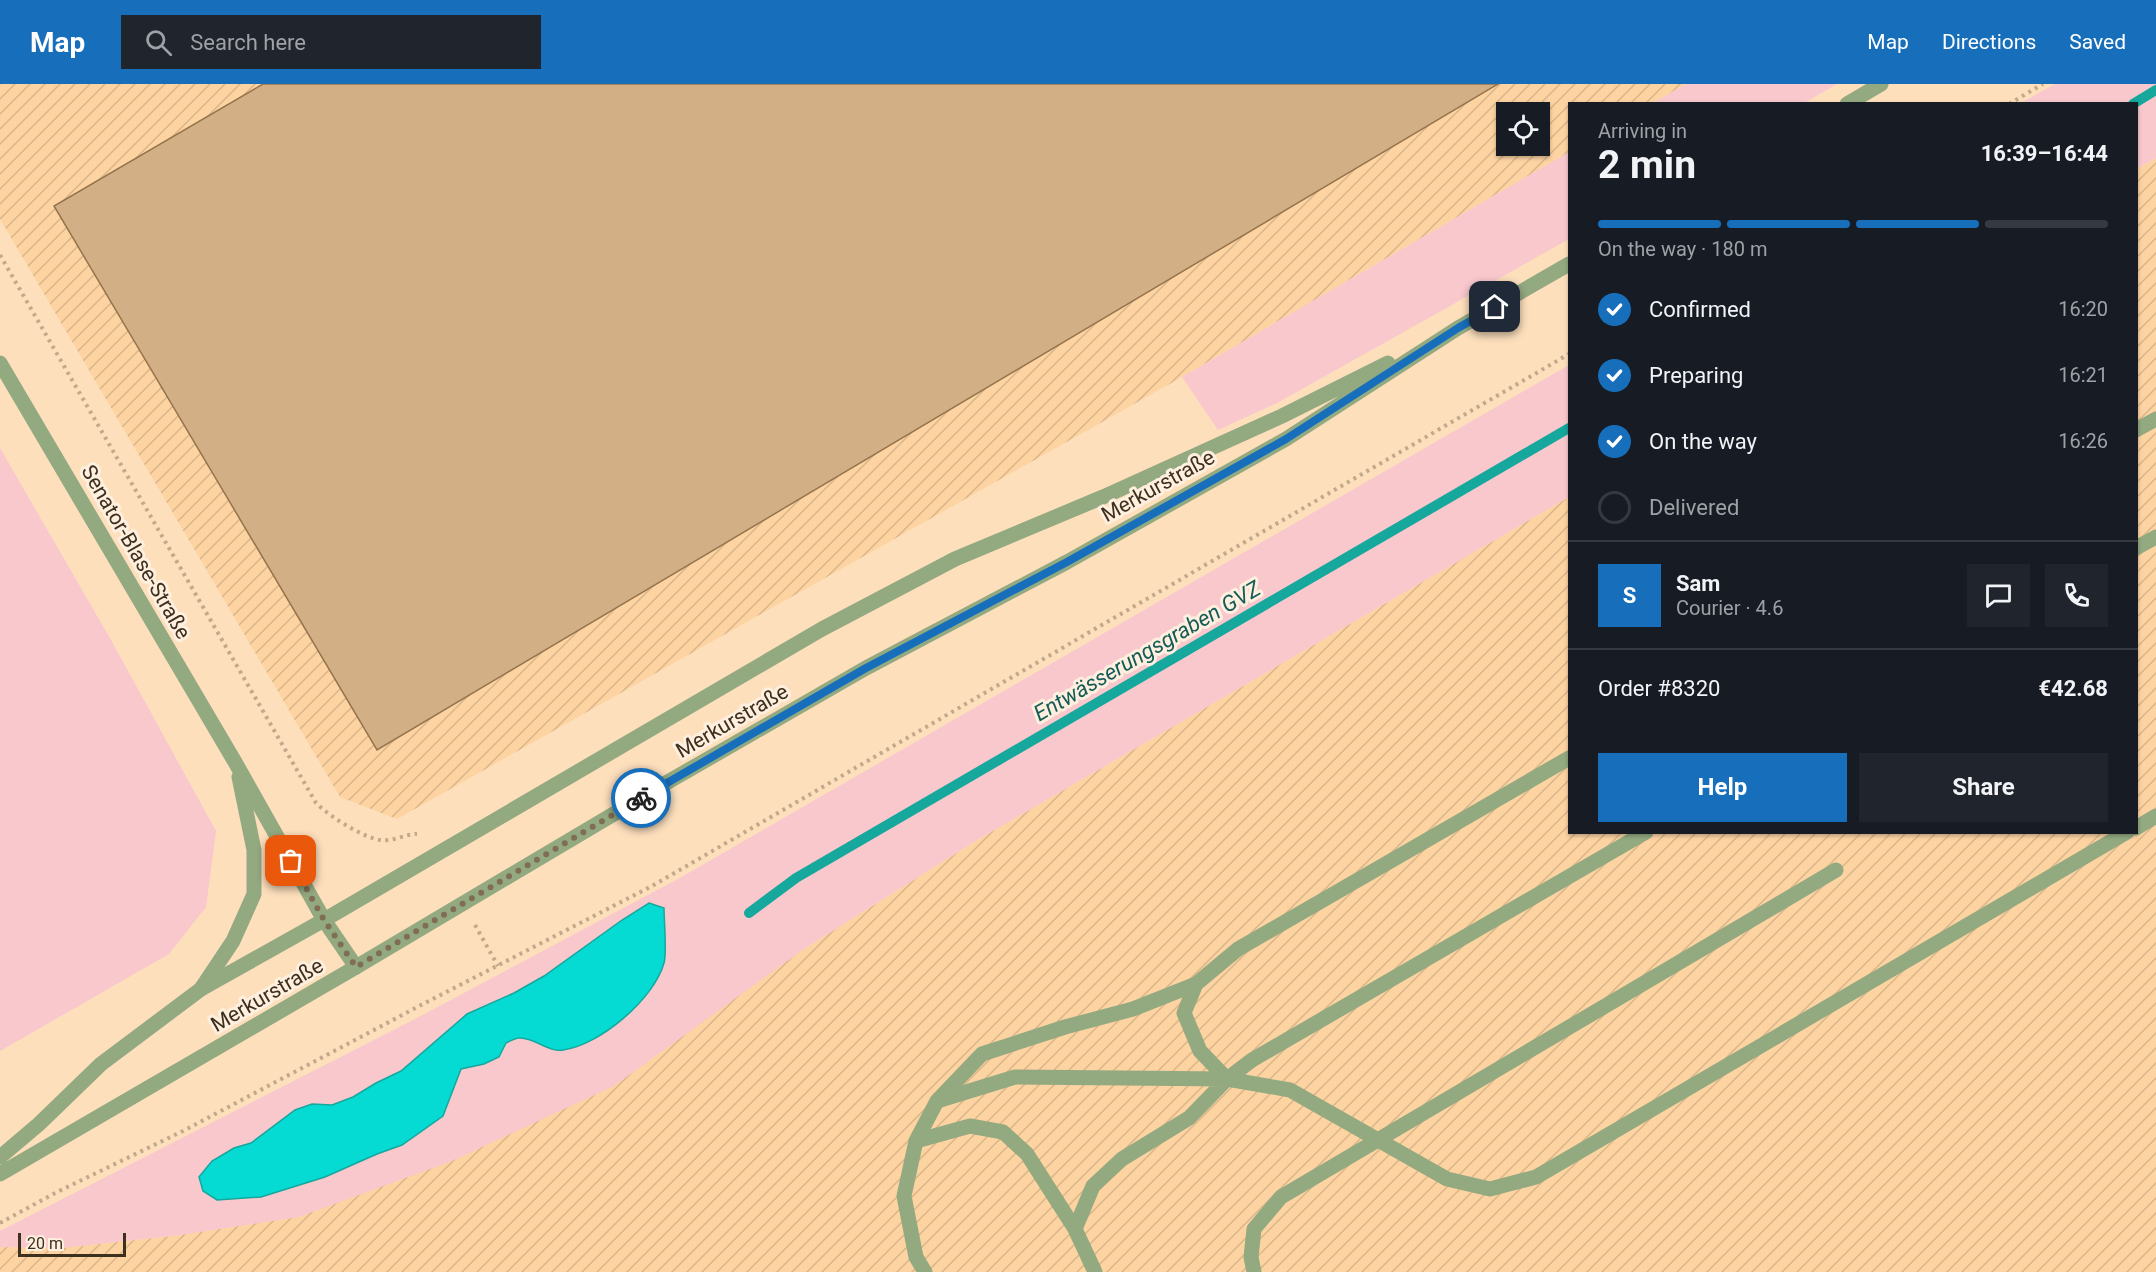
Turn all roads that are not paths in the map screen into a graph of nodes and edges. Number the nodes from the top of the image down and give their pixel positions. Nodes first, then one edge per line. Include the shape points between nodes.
1 (1881, 84) edge
2 (1850, 102) edge
3 (1568, 265) edge
4 (1458, 328) junction
5 (0, 363) edge
6 (2156, 419) edge
7 (2138, 429) edge
8 (2156, 537) edge
9 (2138, 547) edge
10 (1568, 759) edge
11 (235, 762) junction
12 (2156, 816) edge
13 (2138, 827) edge
14 (1643, 834) edge
15 (2124, 834) edge
16 (1836, 870) dead end
17 (324, 920) junction
18 (356, 967) junction
19 (1196, 984) junction
20 (201, 989) junction
21 (1227, 1079) junction
22 (937, 1101) junction
23 (1378, 1140) junction
24 (916, 1141) junction
25 (0, 1156) edge
26 (0, 1174) edge
27 (1075, 1229) junction
28 (926, 1272) edge
29 (1095, 1272) edge
30 (1254, 1272) edge

1 - 2 street
3 - 4 street, Merkurstraße
4 - 17 street, Merkurstraße via 1282,416 955,559 822,629
4 - 18 street, Merkurstraße via 1286,439 1067,562 866,668
5 - 11 street, Senator-Blase-Straße
6 - 7 street
8 - 9 street
10 - 19 street via 1238,949
11 - 17 street, Senator-Blase-Straße
11 - 20 street, Senator-Blase-Straße via 255,850 254,894 233,941
12 - 13 street
14 - 21 street via 1252,1060
15 - 23 street via 1536,1177 1490,1188 1447,1179
16 - 23 street
17 - 18 street, Senator-Blase-Straße
17 - 20 street, Merkurstraße
18 - 26 street, Merkurstraße
19 - 21 street via 1184,1013 1200,1051
19 - 22 street via 1133,1009 982,1054
20 - 25 street, Merkurstraße via 101,1064
21 - 22 street via 1015,1077
21 - 23 street via 1290,1090
21 - 27 street via 1189,1118 1122,1159 1093,1186
22 - 24 street
23 - 30 street via 1281,1197 1254,1229
24 - 27 street via 970,1126 1003,1132 1027,1154
24 - 28 street via 904,1196 916,1257
27 - 29 street

